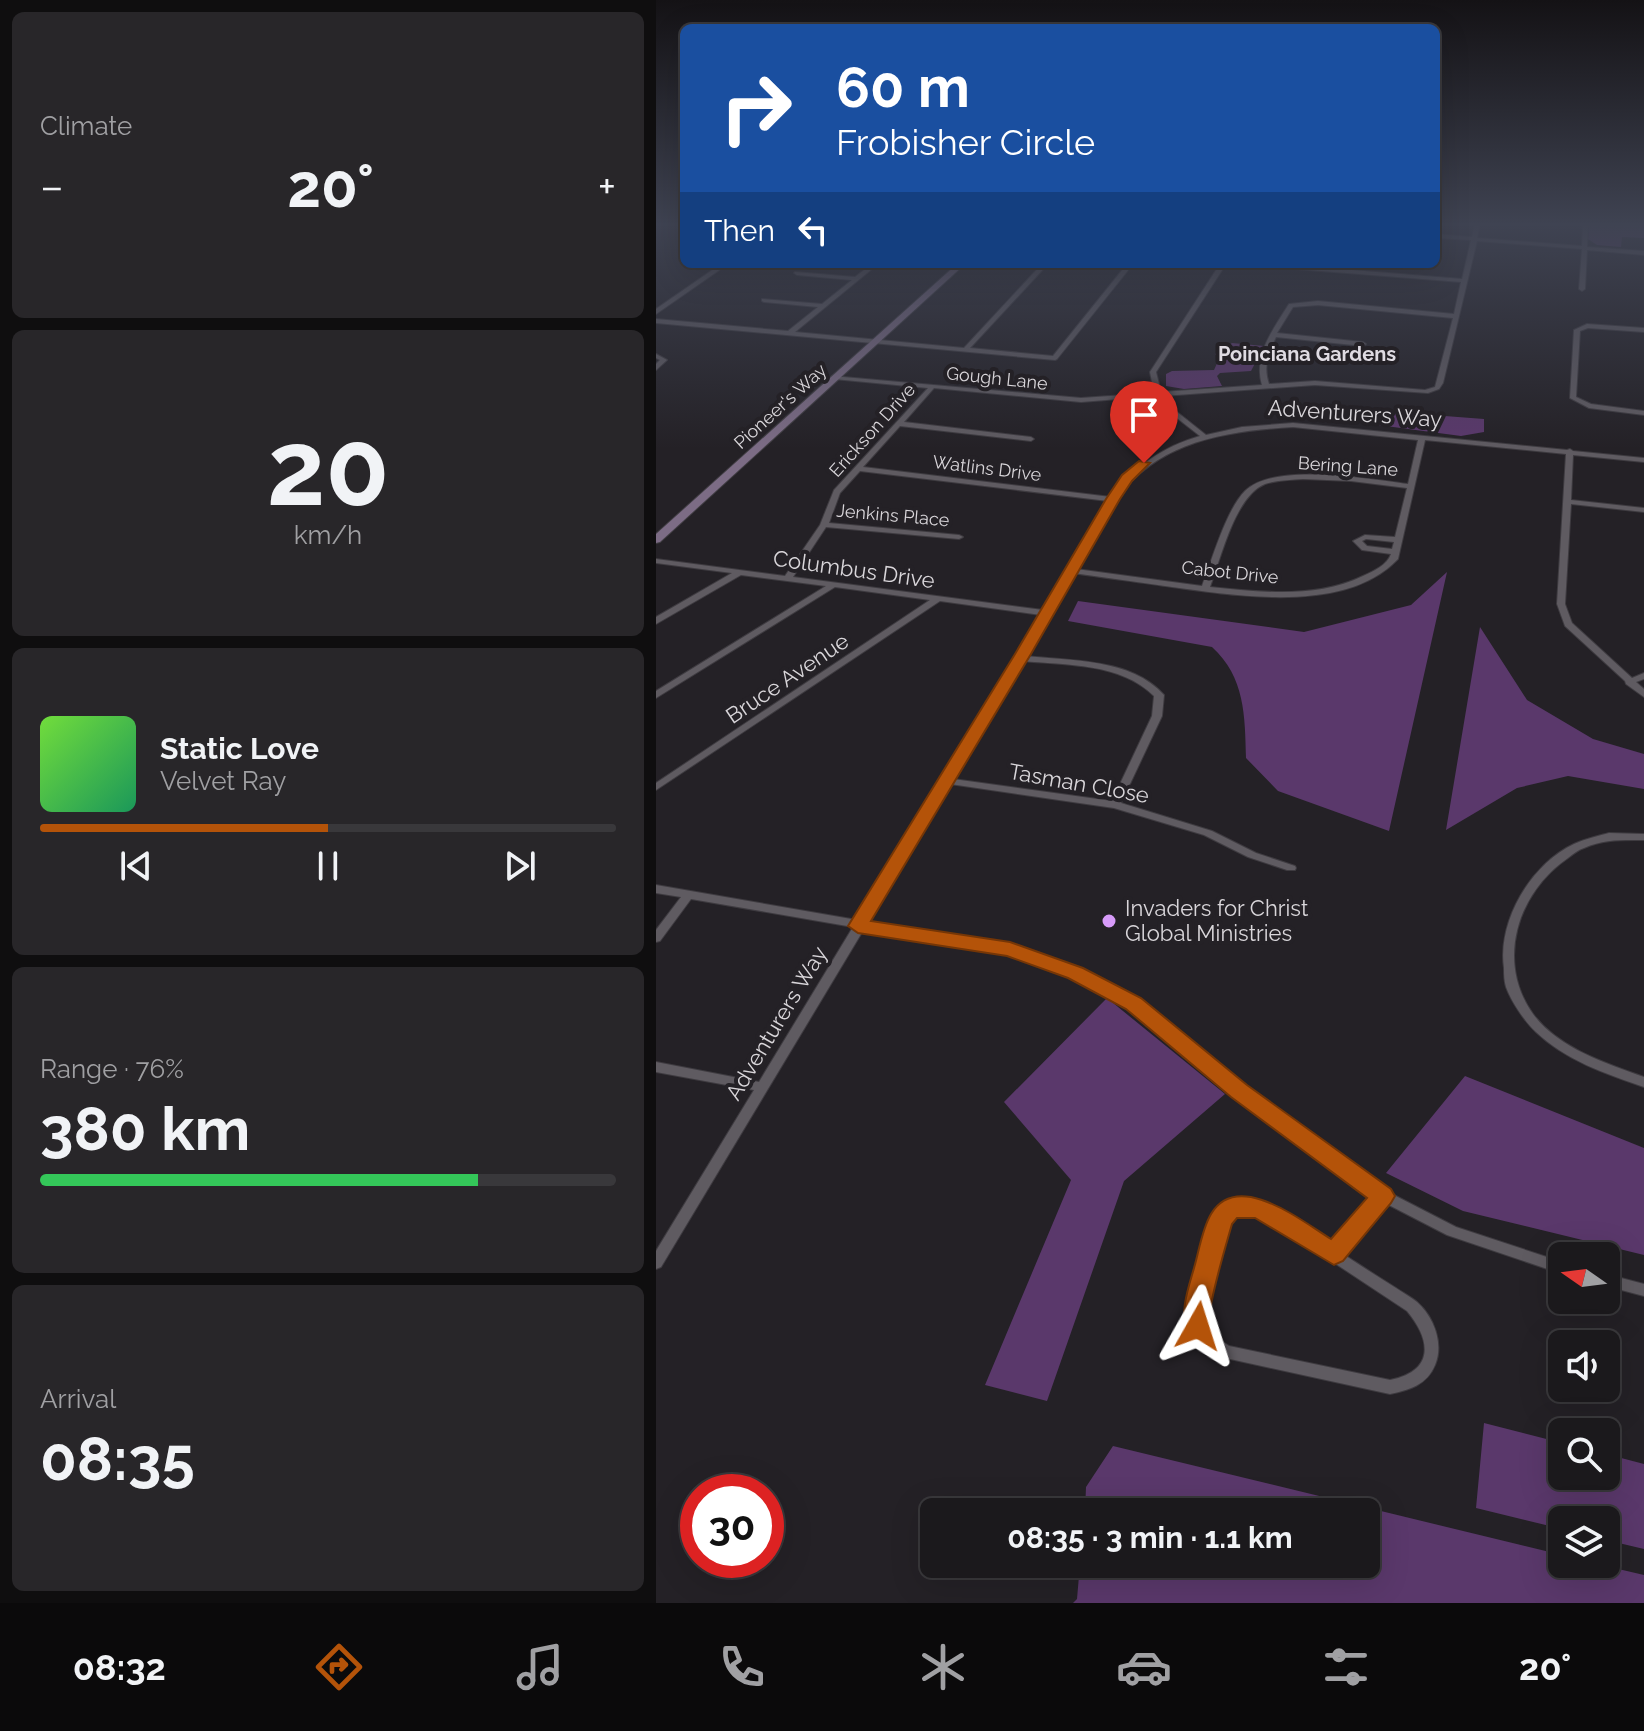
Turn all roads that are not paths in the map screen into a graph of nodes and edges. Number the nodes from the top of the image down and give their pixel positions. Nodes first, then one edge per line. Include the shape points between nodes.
1 (675, 299) edge
2 (834, 299) edge
3 (923, 299) edge
4 (1013, 299) edge
5 (1102, 299) edge
6 (1200, 299) edge
7 (1460, 299) edge
8 (764, 300) dead end
9 (825, 306) junction
10 (656, 312) edge
11 (1455, 316) junction
12 (656, 321) edge
13 (1644, 330) edge
14 (790, 333) junction
15 (1275, 335) junction
16 (876, 342) junction
17 (1363, 344) dead end
18 (965, 350) junction
19 (656, 356) edge
20 (656, 368) edge
21 (834, 377) junction
22 (933, 386) junction
23 (1266, 386) junction
24 (1157, 396) junction
25 (1644, 413) edge
26 (900, 424) junction
27 (1204, 436) junction
28 (1422, 437) junction
29 (1031, 439) dead end
30 (1570, 451) junction
31 (1644, 460) edge
32 (858, 469) junction
33 (1410, 486) junction
34 (1113, 499) junction
35 (1568, 502) junction
36 (1644, 510) edge
37 (824, 525) junction
38 (959, 537) dead end
39 (656, 540) edge
40 (1398, 540) junction
41 (1395, 552) junction
42 (656, 561) edge
43 (1073, 571) junction
44 (740, 572) junction
45 (788, 578) junction
46 (833, 585) junction
47 (1206, 586) junction
48 (939, 598) junction
49 (1047, 613) junction
50 (656, 621) edge
51 (1021, 658) junction
52 (1644, 676) edge
53 (1629, 682) junction
54 (1644, 694) edge
55 (656, 695) edge
56 (947, 781) junction
57 (656, 787) edge
58 (1115, 805) junction
59 (1644, 837) edge
60 (1291, 868) dead end
61 (656, 889) edge
62 (688, 895) junction
63 (858, 926) junction
64 (656, 938) edge
65 (656, 1067) edge
66 (1644, 1082) edge
67 (761, 1087) junction
68 (1383, 1196) junction
69 (1334, 1254) junction
70 (656, 1263) edge
71 (1548, 1263) edge
72 (1620, 1284) edge
73 (1644, 1290) edge

1 - 10 street
2 - 9 street
3 - 16 main road, Pioneer's Way
4 - 18 street
5 - 18 street via 1055,358
6 - 24 street via 1153,372
7 - 11 street
8 - 9 street
9 - 14 street
11 - 15 street via 1301,302 1291,305
11 - 23 street, Gough Lane via 1437,388 1426,392 1315,383
12 - 14 street
13 - 25 street via 1577,330 1573,398 1589,406
14 - 16 street
15 - 17 street
15 - 23 street via 1265,353
16 - 18 street
16 - 21 main road, Pioneer's Way
19 - 20 street via 664,360
21 - 22 street, Gough Lane
21 - 39 main road, Pioneer's Way
22 - 24 street, Gough Lane via 1081,400
22 - 26 street, Erickson Drive
23 - 24 street, Gough Lane
24 - 27 street
26 - 29 street
26 - 32 street, Erickson Drive
27 - 28 street, Adventurers Way via 1293,425
27 - 34 street, Adventurers Way via 1144,463
28 - 30 street, Adventurers Way
28 - 33 street
30 - 31 street, Adventurers Way
30 - 35 street
32 - 34 street, Watlins Drive
32 - 37 street, Erickson Drive via 837,492
33 - 40 street
33 - 47 street, Bering Lane via 1305,476 1249,490
34 - 43 street, Adventurers Way
35 - 36 street
35 - 53 street via 1561,604 1568,624
37 - 38 street, Jenkins Place
37 - 45 street, Erickson Drive
40 - 41 street
40 - 41 street via 1357,541 1365,548
41 - 47 street, Cabot Drive via 1384,569 1367,579 1296,595
42 - 44 street, Columbus Drive
43 - 47 street, Cabot Drive
43 - 49 street, Adventurers Way
44 - 45 street, Columbus Drive
44 - 50 street
45 - 46 street, Columbus Drive
46 - 48 street, Columbus Drive
46 - 55 street
48 - 49 street, Columbus Drive
48 - 57 street, Bruce Avenue
49 - 51 street, Adventurers Way
51 - 56 street, Adventurers Way
51 - 58 street via 1131,674 1159,695 1157,716
52 - 53 street
53 - 54 street
56 - 58 street, Tasman Close
56 - 63 street, Adventurers Way
58 - 60 street, Tasman Close via 1208,833
59 - 66 street via 1597,836 1546,868 1521,901 1509,957 1516,999 1536,1026 1585,1059
61 - 62 street
62 - 63 street
62 - 64 street
63 - 67 street, Adventurers Way
63 - 68 street via 1010,950 1075,973 1133,1003 1239,1091
65 - 67 street
67 - 70 street, Adventurers Way
68 - 69 street
68 - 71 street via 1452,1231
69 - 69 street via 1260,1208 1230,1209 1221,1219 1198,1300 1203,1336 1226,1352 1380,1386 1399,1387 1419,1377 1431,1357 1427,1323
72 - 73 street

